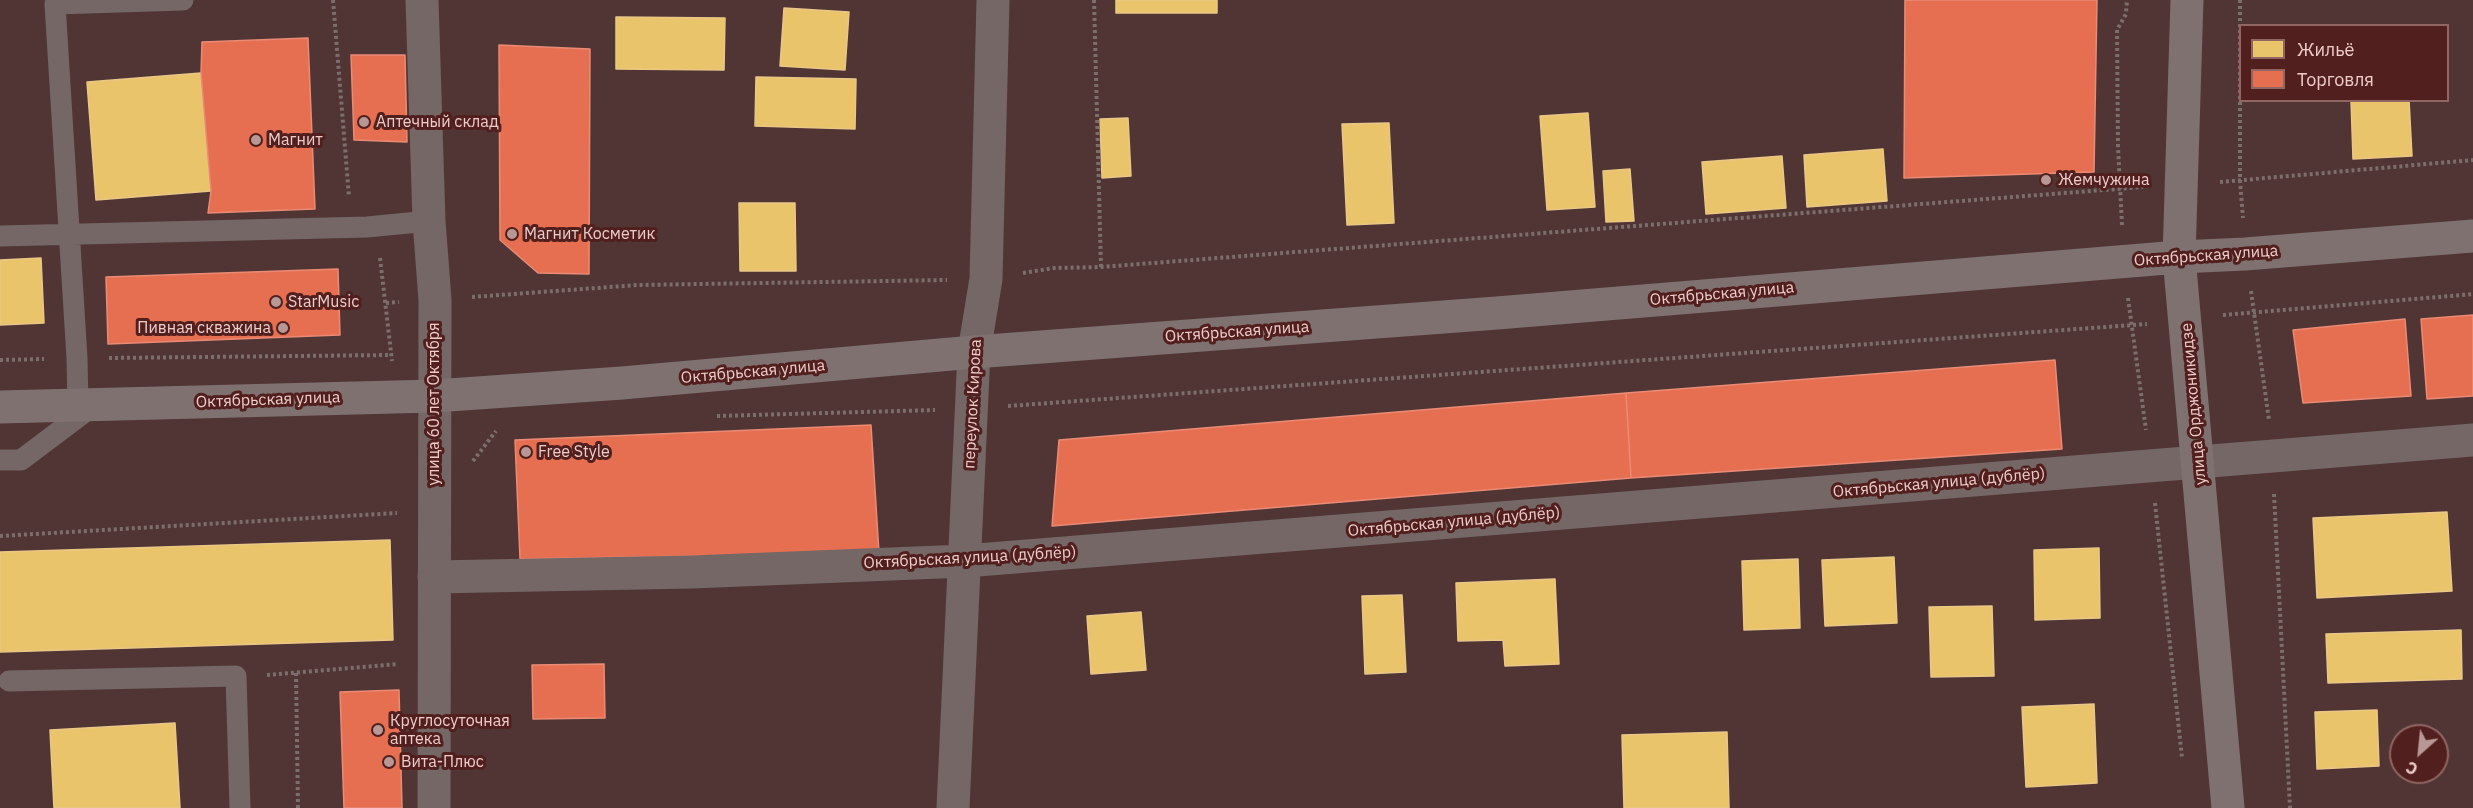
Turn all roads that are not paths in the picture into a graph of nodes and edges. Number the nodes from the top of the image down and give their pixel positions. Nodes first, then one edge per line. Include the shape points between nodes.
1 (183, 0) edge
2 (422, 0) edge
3 (993, 0) edge
4 (2187, 0) edge
5 (52, 2) edge
6 (429, 221) junction
7 (68, 234) junction
8 (0, 236) edge
9 (2473, 236) edge
10 (2179, 256) junction
11 (974, 352) junction
12 (434, 396) junction
13 (86, 405) junction
14 (0, 407) edge
15 (2473, 440) edge
16 (0, 460) edge
17 (2199, 463) junction
18 (965, 561) junction
19 (434, 576) junction
20 (9, 681) dead end
21 (240, 808) edge
22 (434, 808) edge
23 (953, 808) edge
24 (2228, 808) edge

1 - 5 lane
2 - 6 street, улица 60 лет Октября
3 - 11 street, переулок Кирова via 986,279
4 - 10 main road, улица Орджоникидзе
5 - 7 lane
6 - 7 lane via 367,227
6 - 12 street, улица 60 лет Октября via 435,300
7 - 8 lane
7 - 13 lane via 77,358
9 - 10 main road, Октябрьская улица
10 - 11 main road, Октябрьская улица
10 - 17 main road, улица Орджоникидзе
11 - 12 main road, Октябрьская улица
11 - 18 street, переулок Кирова
12 - 13 main road, Октябрьская улица
12 - 19 street, улица 60 лет Октября
13 - 14 main road, Октябрьская улица
13 - 16 lane via 21,460
15 - 17 street, Октябрьская улица (дублёр)
17 - 18 street, Октябрьская улица (дублёр)
17 - 24 main road, улица Орджоникидзе
18 - 19 street, Октябрьская улица (дублёр) via 693,572
18 - 23 street, переулок Кирова
19 - 22 street, улица 60 лет Октября
20 - 21 lane via 236,676

